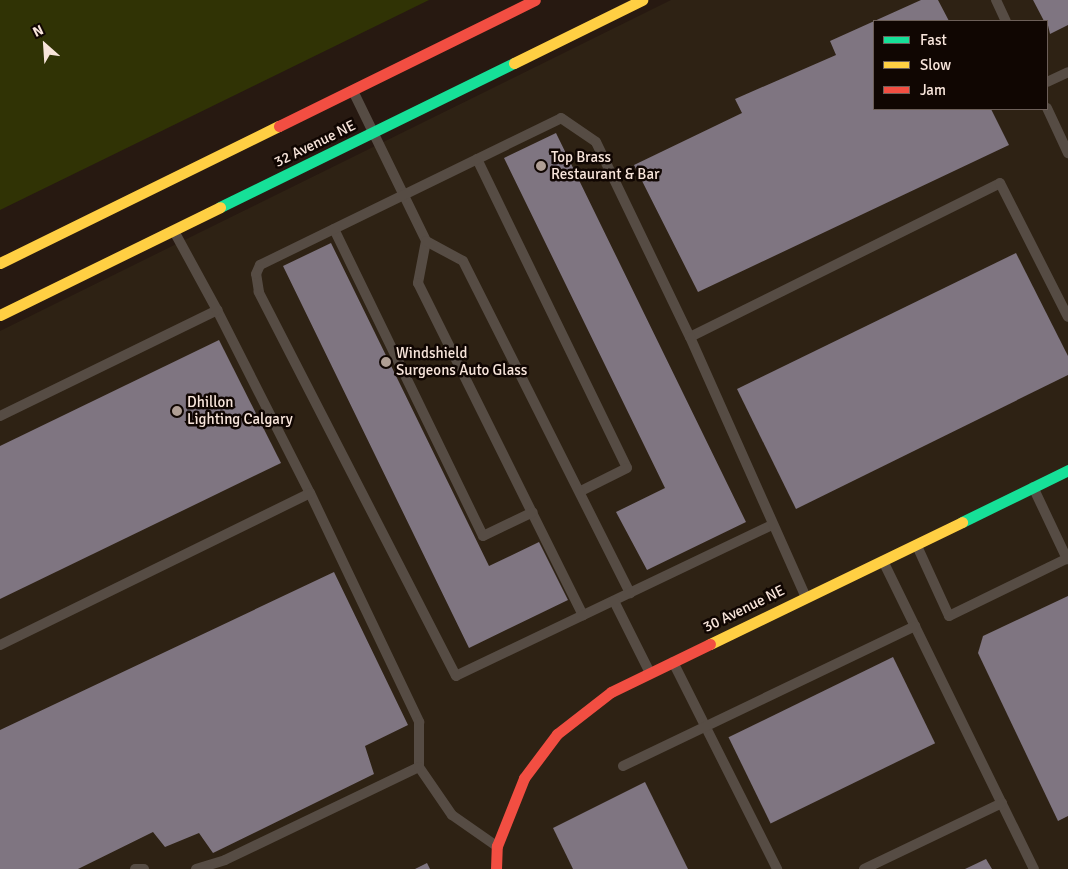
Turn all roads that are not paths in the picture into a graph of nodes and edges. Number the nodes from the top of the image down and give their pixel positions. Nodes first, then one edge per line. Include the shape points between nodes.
1 (535, 0) edge
2 (642, 0) edge
3 (996, 0) edge
4 (1006, 20) edge
5 (1068, 72) edge
6 (1048, 82) edge
7 (352, 89) junction
8 (1048, 110) edge
9 (374, 132) junction
10 (1068, 153) edge
11 (477, 159) junction
12 (404, 194) junction
13 (334, 229) junction
14 (174, 230) junction
15 (426, 240) junction
16 (0, 263) edge
17 (218, 310) junction
18 (0, 315) edge
19 (1068, 317) edge
20 (690, 337) junction
21 (0, 416) edge
22 (1068, 470) edge
23 (1033, 487) junction
24 (581, 491) junction
25 (310, 493) junction
26 (533, 512) junction
27 (772, 525) junction
28 (916, 543) junction
29 (1067, 558) edge
30 (882, 560) junction
31 (630, 593) junction
32 (805, 596) junction
33 (614, 601) junction
34 (583, 615) junction
35 (914, 626) junction
36 (0, 645) edge
37 (672, 660) junction
38 (650, 672) junction
39 (705, 728) junction
40 (624, 766) dead end
41 (419, 768) junction
42 (1002, 804) junction
43 (497, 846) junction
44 (135, 869) edge
45 (144, 869) edge
46 (196, 869) edge
47 (496, 869) edge
48 (777, 869) edge
49 (864, 869) edge
50 (1034, 869) edge

1 - 7 main road
2 - 9 main road, 32 Avenue NE
3 - 4 lane
5 - 6 lane
7 - 9 lane
7 - 16 main road
8 - 10 lane
9 - 12 lane
9 - 14 main road, 32 Avenue NE
11 - 12 lane
11 - 20 lane via 560,118 596,142
11 - 24 lane via 627,468
12 - 13 lane
12 - 15 lane
13 - 26 lane via 483,536
13 - 34 lane via 260,265 256,274 259,292 456,676
14 - 17 lane
14 - 18 main road, 32 Avenue NE
15 - 24 lane via 464,260
15 - 26 lane via 418,283
17 - 21 lane
17 - 25 lane
19 - 20 lane via 1000,183
20 - 27 lane
22 - 23 main road, 30 Avenue NE
23 - 28 main road, 30 Avenue NE
23 - 29 lane
24 - 31 lane
25 - 36 lane
25 - 41 lane via 419,722
26 - 34 lane
27 - 31 lane
27 - 32 lane
28 - 29 lane via 949,616
28 - 30 main road, 30 Avenue NE
30 - 32 main road, 30 Avenue NE
30 - 35 lane
31 - 33 lane
32 - 37 main road, 30 Avenue NE
33 - 34 lane
33 - 38 lane
35 - 39 lane
35 - 42 lane
37 - 38 main road, 30 Avenue NE
37 - 39 lane
38 - 43 main road, 30 Avenue NE via 612,692 557,734 524,778
39 - 40 lane
39 - 48 lane
41 - 43 lane via 452,815
41 - 46 lane via 225,860
42 - 49 lane
42 - 50 lane
43 - 47 main road, 30 Avenue NE
44 - 45 lane

